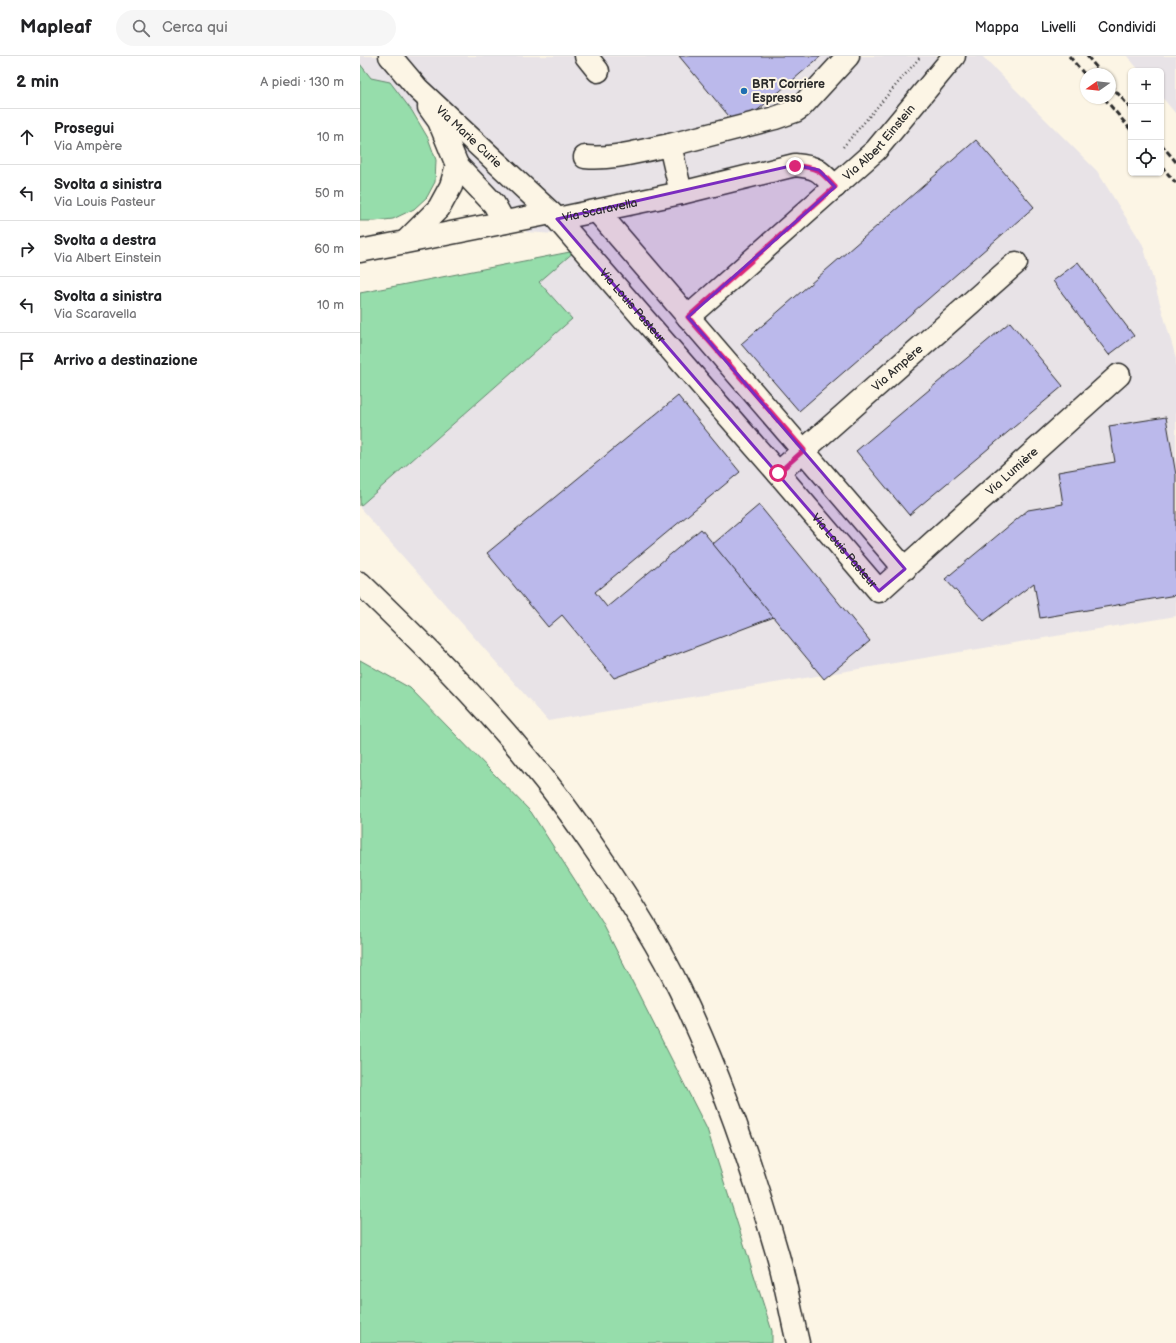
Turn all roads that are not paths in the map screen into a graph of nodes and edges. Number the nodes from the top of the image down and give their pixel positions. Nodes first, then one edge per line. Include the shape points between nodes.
1 (390, 56) edge
2 (848, 56) edge
3 (954, 56) edge
4 (418, 89) junction
5 (670, 145) junction
6 (585, 157) dead end
7 (457, 165) junction
8 (835, 187) junction
9 (681, 193) junction
10 (597, 211) junction
11 (554, 216) junction
12 (504, 222) junction
13 (406, 241) junction
14 (360, 251) edge
15 (1016, 263) dead end
16 (684, 313) junction
17 (655, 332) junction
18 (1119, 375) dead end
19 (804, 450) junction
20 (778, 473) junction
21 (905, 569) junction
22 (360, 583) edge
23 (798, 1343) edge

1 - 4 street, Via Marie Curie
2 - 5 street via 795,111
3 - 8 street, Via Albert Einstein via 876,150
4 - 7 street via 439,121
4 - 11 street, Via Marie Curie
5 - 6 street via 596,159
5 - 9 street
7 - 12 street via 494,204
7 - 13 street via 451,186 439,208
8 - 9 street, Via Scaravella via 819,170 809,166 795,166
8 - 16 street, Via Albert Einstein
9 - 10 street, Via Scaravella
10 - 11 street, Via Scaravella
10 - 16 street
11 - 12 street, Via Scaravella
11 - 17 street, Via Louis Pasteur
12 - 13 street, Via Scaravella
13 - 14 street, Via Scaravella
15 - 19 street, Via Ampère
16 - 17 street, Via Albert Einstein
16 - 19 street
17 - 20 street, Via Louis Pasteur
18 - 21 street, Via Lumière
19 - 20 street, Via Ampère
19 - 21 street
20 - 21 street, Via Louis Pasteur via 879,591
22 - 23 street via 494,718 568,810 647,929 679,989 708,1052 737,1129 757,1185 778,1258

